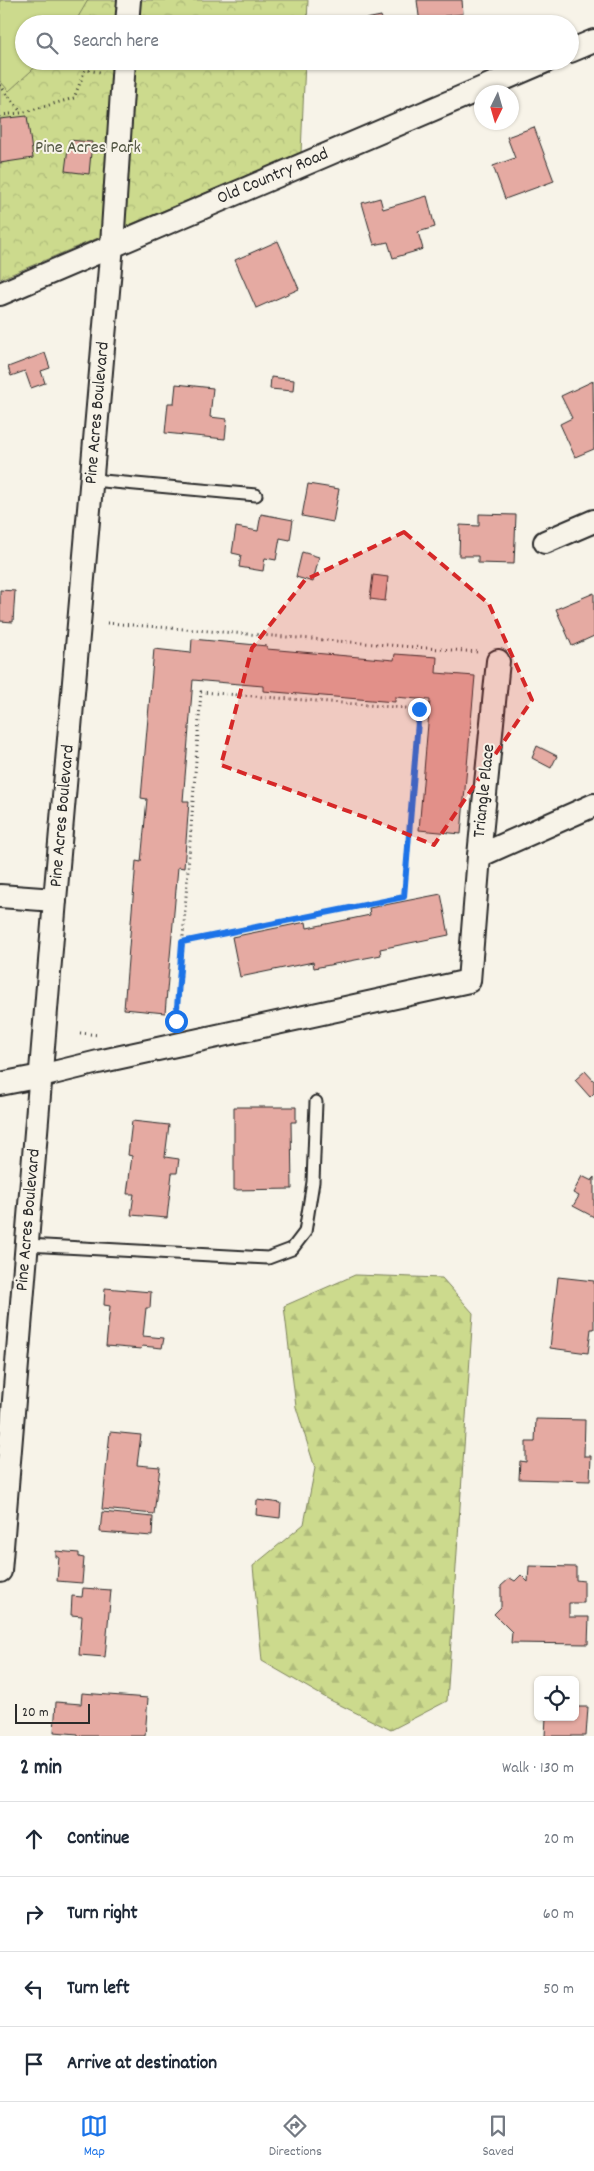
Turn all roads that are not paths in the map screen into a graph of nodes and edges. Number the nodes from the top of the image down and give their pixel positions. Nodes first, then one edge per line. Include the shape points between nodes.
1 (129, 0) edge
2 (128, 15) edge
3 (594, 41) edge
4 (579, 47) edge
5 (115, 70) edge
6 (525, 70) edge
7 (112, 245) junction
8 (0, 294) edge
9 (92, 480) junction
10 (256, 495) dead end
11 (594, 521) edge
12 (545, 542) dead end
13 (488, 656) road end
14 (594, 805) edge
15 (479, 856) junction
16 (0, 896) edge
17 (55, 900) junction
18 (41, 1076) junction
19 (0, 1084) edge
20 (316, 1102) dead end
21 (27, 1245) junction
22 (3, 1506) edge
23 (0, 1571) edge

1 - 2 street
3 - 4 street
5 - 7 street, Pine Acres Boulevard
6 - 7 street, Old Country Road
7 - 8 street, Old Country Road
7 - 9 street, Pine Acres Boulevard
9 - 10 lane
9 - 17 street, Pine Acres Boulevard
11 - 12 street
13 - 15 street, Triangle Place
14 - 15 street, Triangle Place
15 - 18 street via 469,981
16 - 17 street
17 - 18 street, Pine Acres Boulevard
18 - 19 street
18 - 21 street, Pine Acres Boulevard
20 - 21 lane via 313,1182 305,1232 292,1249 268,1258
21 - 22 street, Pine Acres Boulevard
22 - 23 street, Pine Acres Boulevard

